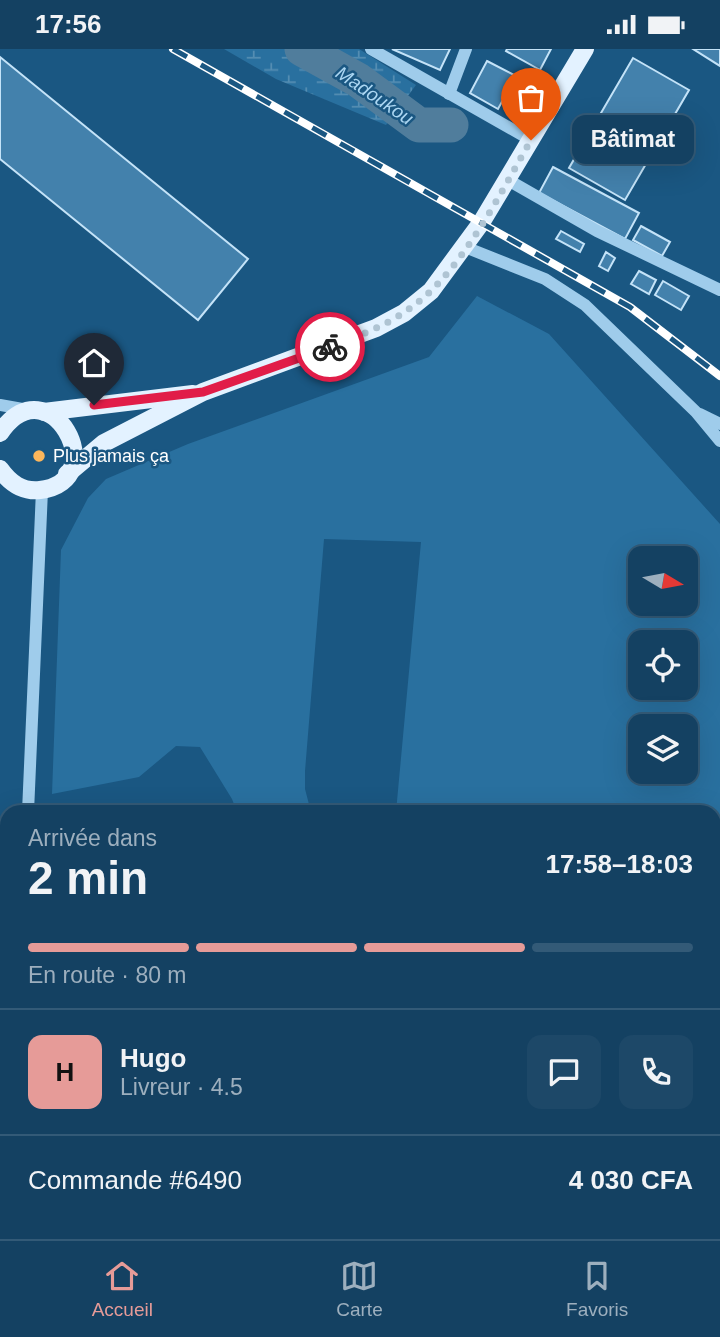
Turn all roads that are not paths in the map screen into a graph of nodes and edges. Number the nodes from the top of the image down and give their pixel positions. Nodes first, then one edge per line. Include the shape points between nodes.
1 (371, 49) edge
2 (466, 49) edge
3 (585, 49) edge
4 (449, 94) junction
5 (531, 140) junction
6 (508, 180) junction
7 (465, 247) junction
8 (720, 290) edge
9 (203, 392) junction
10 (0, 405) edge
11 (39, 412) junction
12 (696, 412) junction
13 (720, 423) edge
14 (0, 431) edge
15 (720, 441) edge
16 (0, 469) edge
17 (67, 474) junction
18 (20, 488) junction
19 (0, 489) edge
20 (42, 490) junction
21 (27, 805) edge

1 - 4 street
2 - 4 street
3 - 5 main road
4 - 5 street
5 - 6 main road
6 - 7 main road
6 - 8 street via 597,231
7 - 9 main road via 432,291 404,313 308,355
7 - 12 street via 545,279 584,305
9 - 11 main road
9 - 17 main road via 104,443
10 - 11 street
11 - 14 main road via 16,417
11 - 17 main road via 65,425 72,437 75,449
12 - 13 street
12 - 15 street
16 - 18 main road
17 - 20 main road
18 - 19 main road
18 - 20 main road
20 - 21 street

